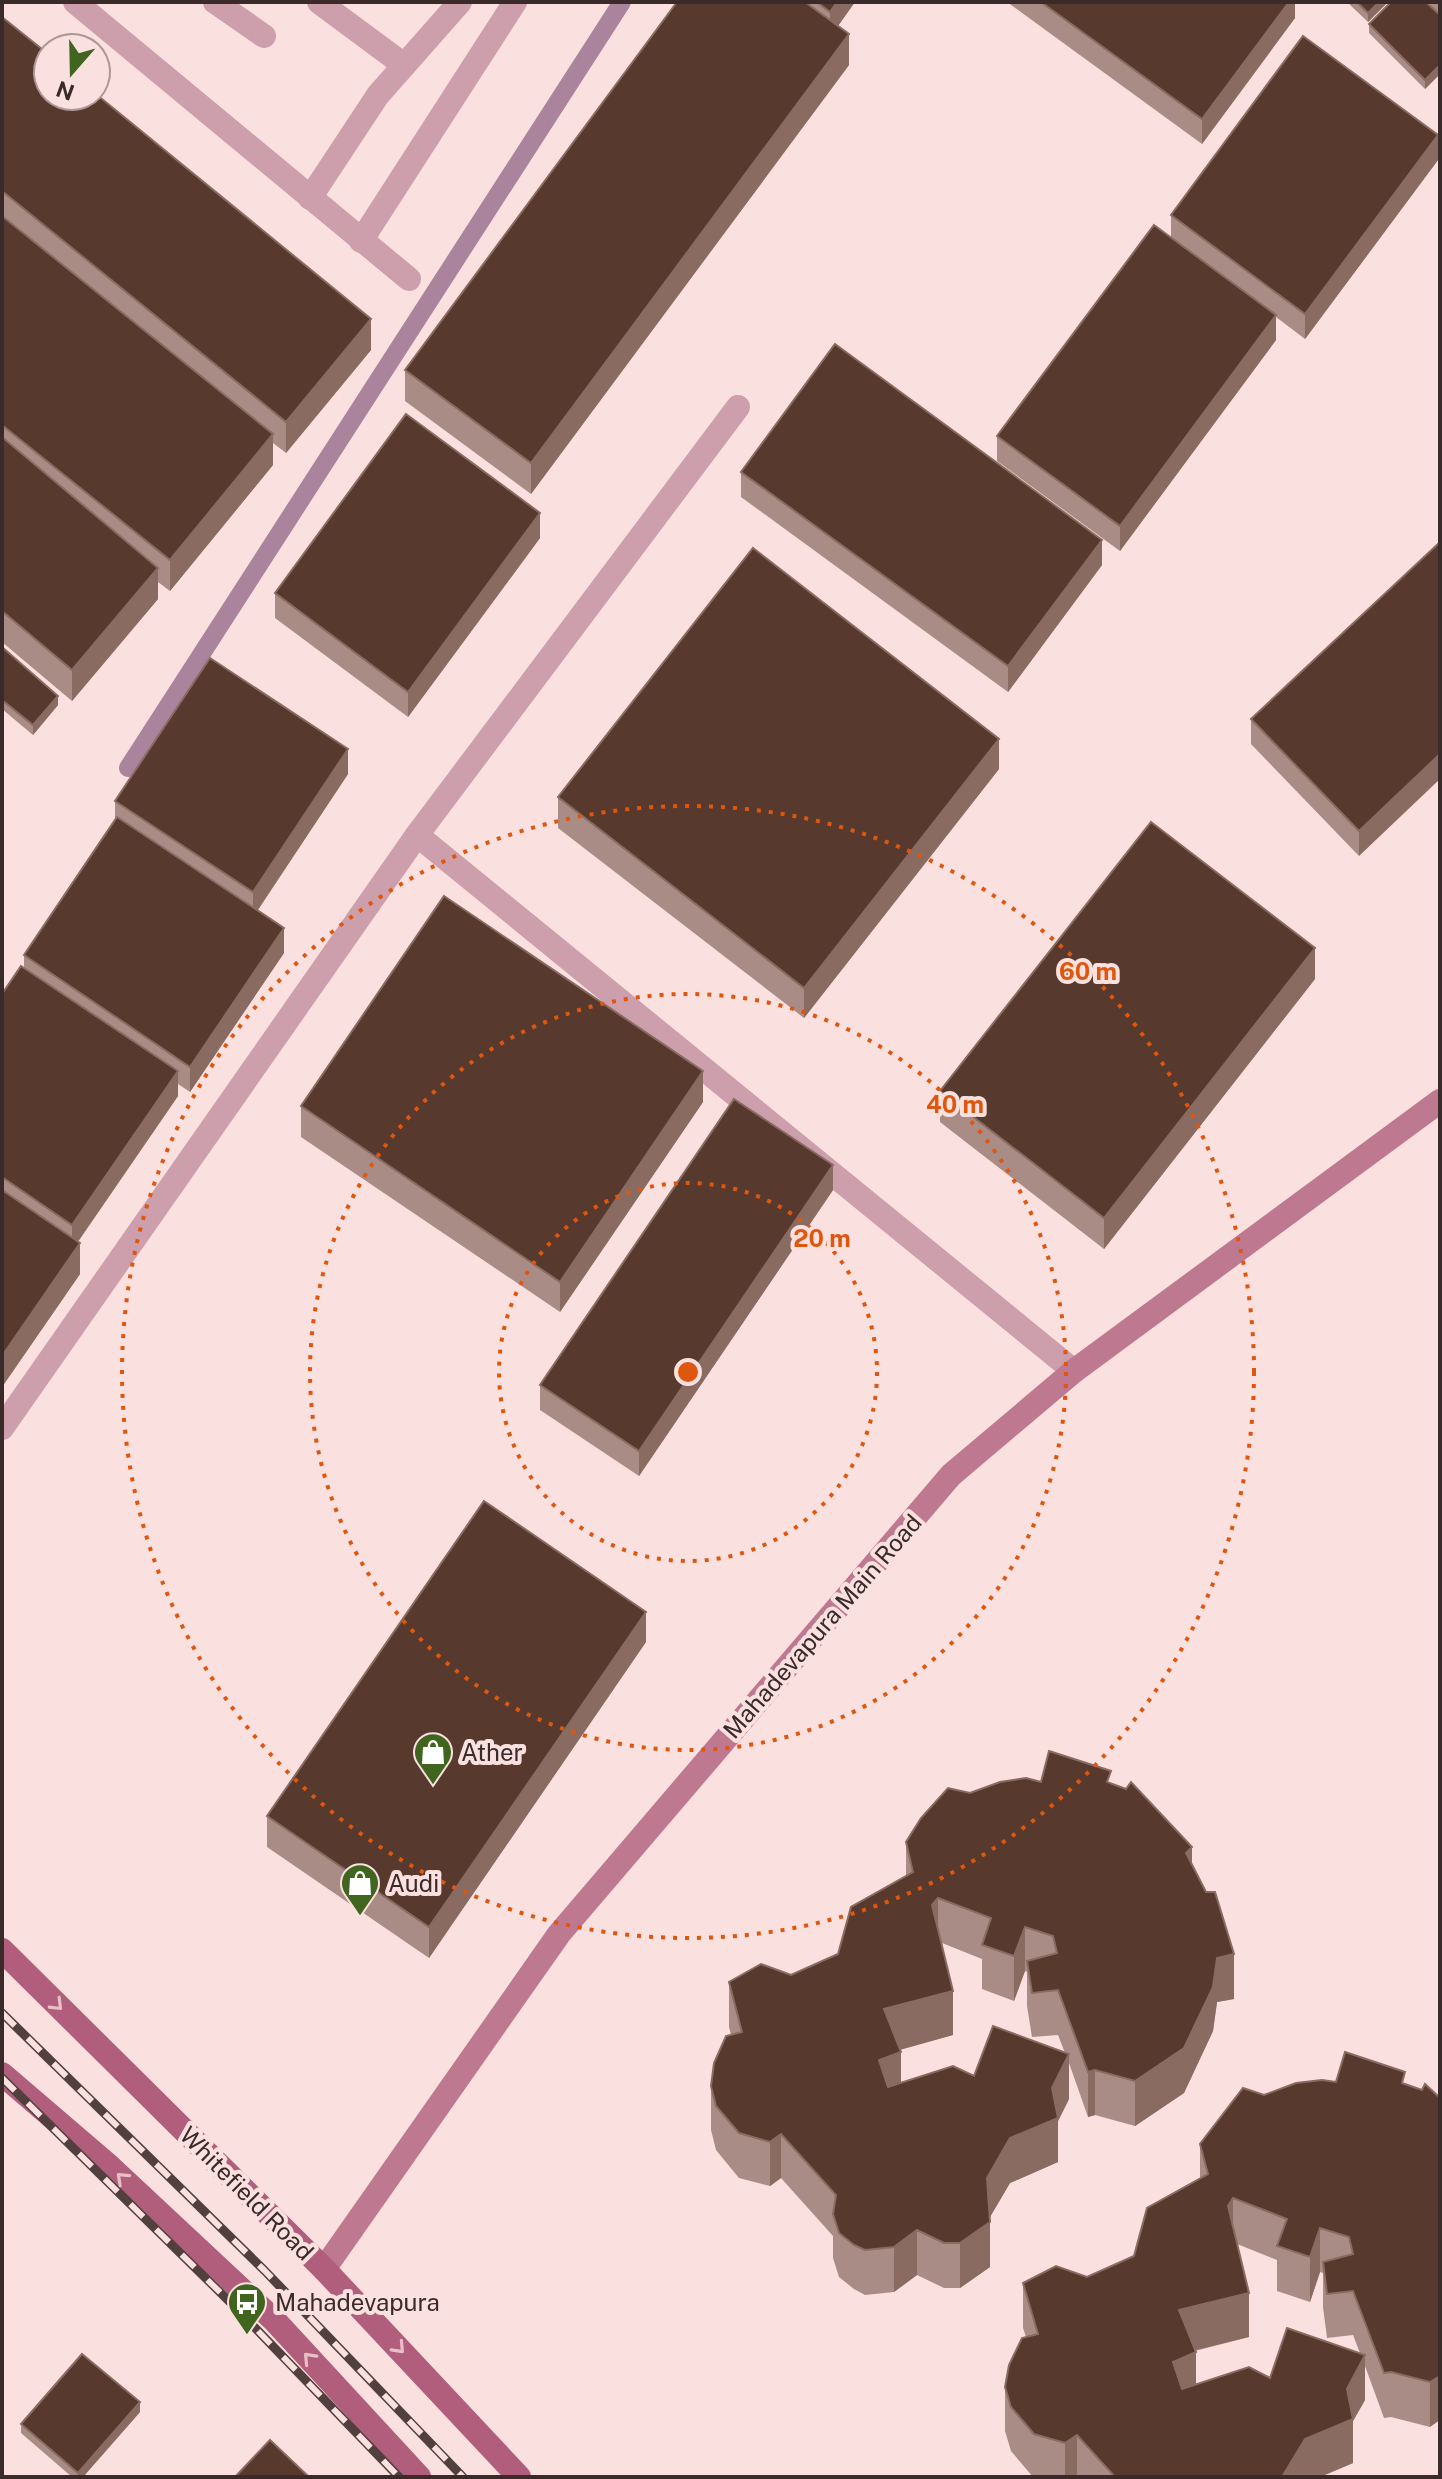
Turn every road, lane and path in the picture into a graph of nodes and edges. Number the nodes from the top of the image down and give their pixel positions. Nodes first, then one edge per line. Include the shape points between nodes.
1 (75, 2) edge
2 (215, 2) edge
3 (319, 2) edge
4 (460, 2) edge
5 (515, 2) edge
6 (264, 36) dead end
7 (404, 65) junction
8 (310, 198) junction
9 (361, 241) junction
10 (409, 279) dead end
11 (738, 407) dead end
12 (417, 835) junction
13 (1440, 1101) edge
14 (1074, 1371) junction
15 (2, 1428) edge
16 (2, 1950) edge
17 (2, 2074) edge
18 (324, 2269) junction
19 (419, 2477) edge
20 (519, 2477) edge

1 - 8 street
2 - 6 street
3 - 7 street
4 - 7 street
5 - 9 street
7 - 8 street
8 - 9 street
9 - 10 street
11 - 12 street
12 - 14 street
12 - 15 street
13 - 14 street, Mahadevapura Main Road
14 - 18 street, Mahadevapura Main Road via 951,1475 559,1934
16 -> 18 main road, Whitefield Road
19 -> 17 main road via 275,2321
18 -> 20 main road, Whitefield Road

